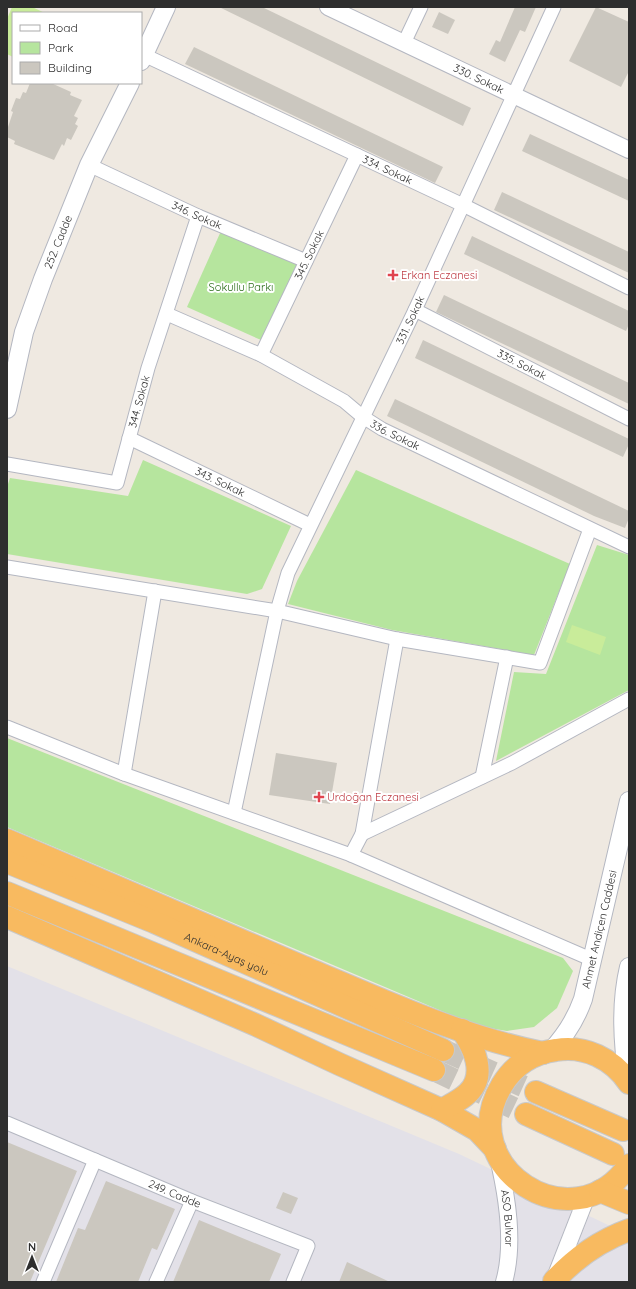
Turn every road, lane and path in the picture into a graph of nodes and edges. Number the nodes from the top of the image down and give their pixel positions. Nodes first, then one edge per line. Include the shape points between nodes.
1 (166, 7) edge
2 (328, 7) edge
3 (421, 7) edge
4 (554, 7) edge
5 (404, 43) junction
6 (142, 58) edge
7 (130, 84) edge
8 (513, 95) junction
9 (629, 150) edge
10 (357, 155) junction
11 (89, 165) junction
12 (463, 205) junction
13 (198, 216) junction
14 (306, 261) junction
15 (629, 288) edge
16 (415, 310) junction
17 (167, 314) junction
18 (260, 355) junction
19 (10, 381) edge
20 (7, 409) edge
21 (363, 417) junction
22 (629, 419) edge
23 (130, 438) junction
24 (7, 464) edge
25 (310, 525) junction
26 (590, 529) junction
27 (629, 547) edge
28 (7, 568) edge
29 (155, 591) junction
30 (277, 611) junction
31 (397, 639) junction
32 (507, 657) junction
33 (629, 699) edge
34 (7, 727) edge
35 (124, 774) junction
36 (482, 777) junction
37 (629, 801) edge
38 (234, 813) junction
39 (362, 834) junction
40 (7, 840) edge
41 (351, 855) junction
42 (7, 862) edge
43 (7, 893) edge
44 (7, 917) edge
45 (593, 960) junction
46 (628, 974) edge
47 (462, 1030) junction
48 (444, 1050) tunnel mouth
49 (547, 1052) junction
50 (434, 1070) tunnel mouth
51 (628, 1082) edge
52 (536, 1092) tunnel mouth
53 (442, 1110) junction
54 (526, 1114) tunnel mouth
55 (7, 1123) edge
56 (623, 1130) dead end
57 (496, 1152) junction
58 (621, 1159) edge
59 (95, 1160) junction
60 (593, 1194) junction
61 (192, 1201) junction
62 (629, 1203) edge
63 (629, 1230) edge
64 (43, 1282) edge
65 (156, 1282) edge
66 (293, 1282) edge
67 (504, 1282) edge
68 (554, 1282) edge

1 - 6 main road
2 - 5 street, 330. Sokak
3 - 5 street
4 - 8 street, 331. Sokak
5 - 8 street, 330. Sokak
6 - 10 street, 334. Sokak
7 - 11 main road, 252. Cadde
8 - 9 street, 330. Sokak
8 - 12 street, 331. Sokak
10 - 12 street, 334. Sokak
10 - 14 street, 345. Sokak
11 - 13 street, 346. Sokak
11 - 19 main road, 252. Cadde via 30,313
12 - 15 street, 334. Sokak
12 - 16 street, 331. Sokak
13 - 14 street, 346. Sokak
13 - 17 street, 344. Sokak
14 - 18 street, 345. Sokak
16 - 21 street, 331. Sokak
16 - 22 street, 335. Sokak
17 - 18 street, 336. Sokak
17 - 23 street, 344. Sokak via 148,368
18 - 21 street, 336. Sokak via 344,401
19 - 20 main road, 252. Cadde
21 - 25 street, 331. Sokak
21 - 26 street, 336. Sokak via 382,429
23 - 24 street, 344. Sokak via 117,483
23 - 25 street, 343. Sokak
25 - 30 street, 331. Sokak via 288,573
26 - 27 street, 336. Sokak
26 - 32 street via 540,663
28 - 29 street
29 - 30 street
29 - 35 street
30 - 31 street
30 - 38 street, 331. Sokak
31 - 32 street
31 - 39 street
32 - 36 street
33 - 36 street
34 - 35 street
35 - 38 street
36 - 39 street
37 - 45 main road, Ahmet Andiçen Caddesi
38 - 41 street
39 - 41 street
40 - 47 highway via 318,973
41 - 45 street
42 - 48 highway, Ankara-Ayaş yolu via 154,922
43 - 50 highway
44 - 53 highway via 256,1025
45 - 49 main road, Ahmet Andiçen Caddesi via 577,1014 563,1038
46 - 51 main road via 622,1016
47 - 49 highway
47 - 53 highway via 473,1048 477,1077 468,1093
49 - 51 highway via 562,1049 595,1054 610,1063
49 - 57 highway via 531,1057 517,1066 498,1092 492,1107 490,1123
52 - 56 highway
53 - 57 highway via 477,1130
54 - 58 highway
55 - 59 street, 249. Cadde
57 - 60 highway via 512,1176 534,1192 560,1199
57 - 67 street, ASO Bulvar via 509,1231
58 - 60 highway via 613,1183
59 - 61 street, 249. Cadde
59 - 64 street
60 - 62 highway
60 - 68 street
61 - 65 street
61 - 66 street, 249. Cadde via 308,1246
63 - 68 highway via 590,1249 565,1269

